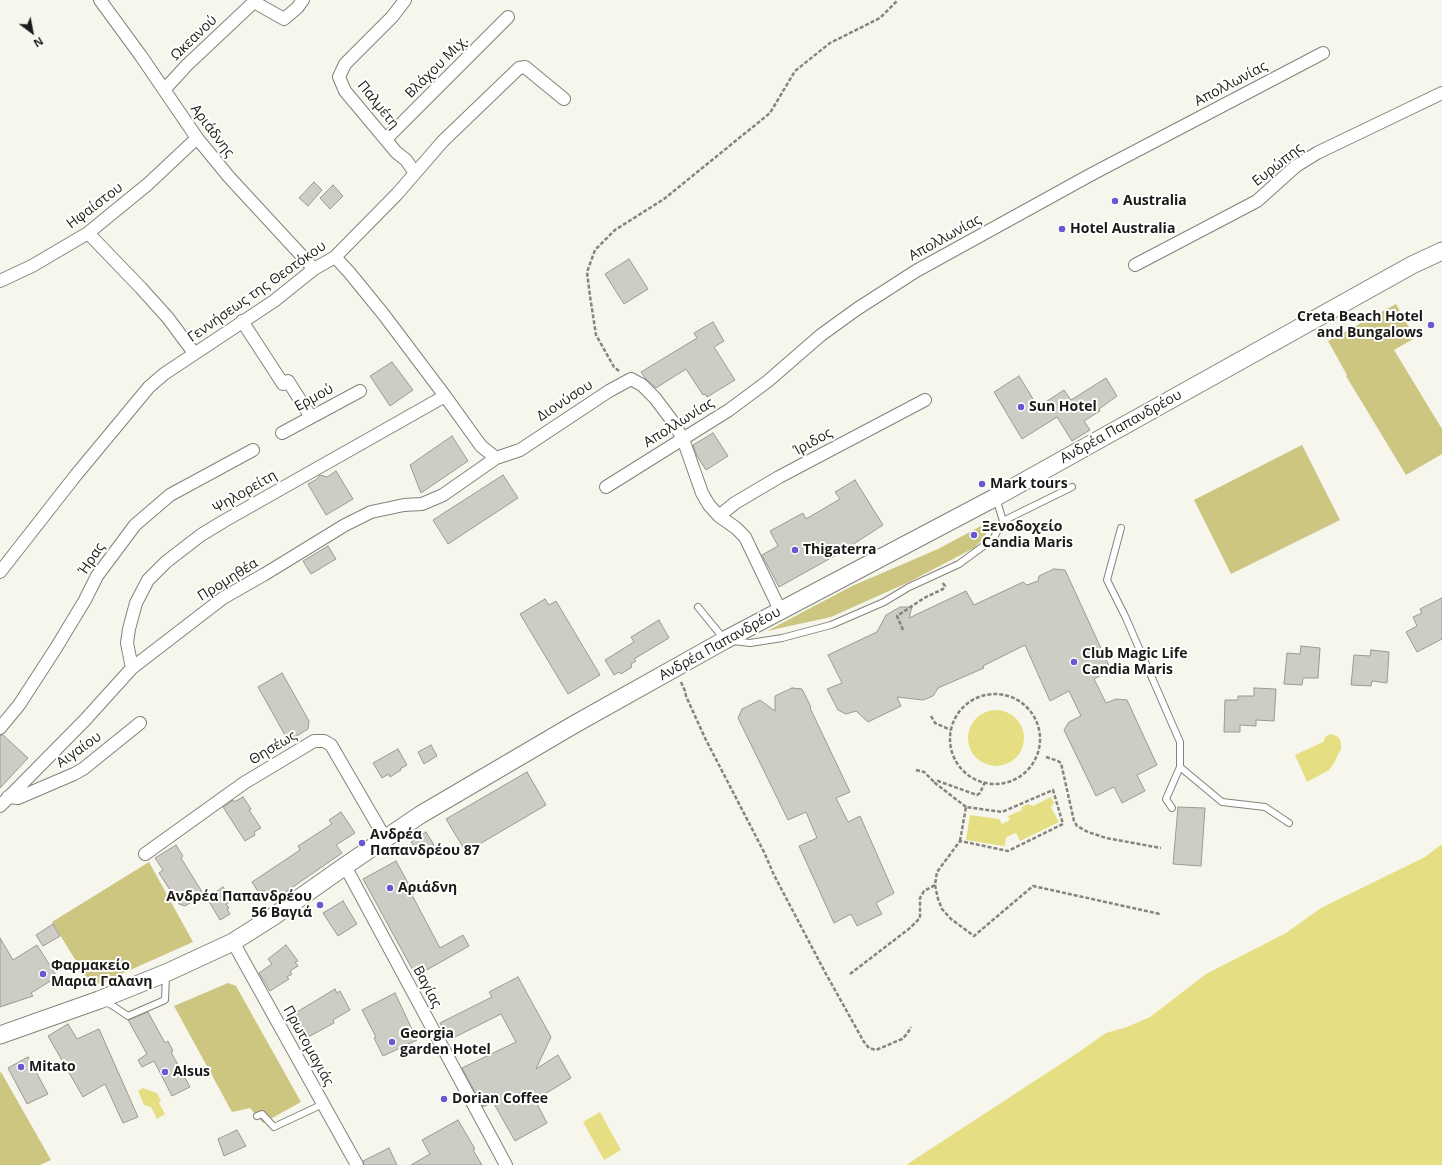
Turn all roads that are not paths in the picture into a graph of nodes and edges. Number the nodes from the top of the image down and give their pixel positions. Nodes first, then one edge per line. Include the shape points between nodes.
1 (100, 0) edge
2 (303, 0) edge
3 (405, 0) edge
4 (255, 1) edge
5 (508, 17) dead end
6 (1323, 53) dead end
7 (164, 90) junction
8 (1442, 93) edge
9 (564, 99) dead end
10 (197, 138) junction
11 (386, 139) junction
12 (415, 173) junction
13 (88, 233) junction
14 (1442, 250) edge
15 (335, 257) junction
16 (1136, 265) dead end
17 (314, 270) junction
18 (0, 281) edge
19 (242, 321) junction
20 (194, 353) junction
21 (360, 391) dead end
22 (445, 396) junction
23 (925, 400) dead end
24 (311, 417) junction
25 (282, 433) dead end
26 (683, 439) junction
27 (253, 450) dead end
28 (496, 458) junction
29 (606, 487) dead end
30 (1072, 487) dead end
31 (996, 497) junction
32 (719, 516) junction
33 (1003, 521) junction
34 (1121, 528) dead end
35 (0, 572) edge
36 (698, 607) dead end
37 (780, 610) junction
38 (725, 640) junction
39 (132, 668) junction
40 (140, 723) dead end
41 (0, 728) edge
42 (1180, 767) junction
43 (4, 802) edge
44 (1172, 808) dead end
45 (1289, 823) dead end
46 (385, 838) junction
47 (145, 854) dead end
48 (344, 866) junction
49 (233, 942) junction
50 (166, 973) junction
51 (99, 1000) junction
52 (0, 1035) edge
53 (323, 1104) junction
54 (257, 1116) dead end
55 (357, 1165) edge
56 (506, 1165) edge

1 - 7 street, Αριάδνης
2 - 4 street, Ωκεανού via 284,19
3 - 11 street, Παλμέτη via 392,17 345,64 339,77 345,90
4 - 7 street, Ωκεανού
5 - 11 street, Βλάχου Μιχ.
6 - 26 street, Απολλωνίας via 1092,174 916,271 857,309 821,335 768,381
7 - 10 street, Αριάδνης
8 - 16 street, Ευρώπης via 1317,153 1296,166 1257,201
9 - 12 street, Γεννήσεως της Θεοτόκου via 525,67 519,68 443,141
10 - 13 street, Ηφαίστου via 148,184
10 - 17 street, Αριάδνης
11 - 12 street, Παλμέτη
12 - 15 street, Γεννήσεως της Θεοτόκου
13 - 18 street, Ηφαίστου via 32,266
13 - 20 street via 168,318
14 - 31 main road, Ανδρέα Παπανδρέου
15 - 17 street, Γεννήσεως της Θεοτόκου
15 - 22 street via 384,315
17 - 19 street, Γεννήσεως της Θεοτόκου via 274,301
19 - 20 street, Γεννήσεως της Θεοτόκου
19 - 24 street via 283,384 288,381
20 - 35 street, Γεννήσεως της Θεοτόκου via 149,387
21 - 24 street, Ερμού
22 - 28 street via 481,446
22 - 39 street, Ψηλορείτη via 224,521 166,562 148,580 136,603 127,643
23 - 32 street, Ίριδος via 779,477 735,503
24 - 25 street, Ερμού
26 - 28 street, Διονύσου via 655,398 642,385 631,379 520,450
26 - 29 street, Απολλωνίας
26 - 32 street via 702,493
27 - 41 street, Ήρας via 170,495 135,525 96,576 85,600 56,648 19,705
28 - 39 street, Προμηθέα via 443,496 422,504 370,512 345,525 223,598
30 - 33 lane
31 - 33 lane
31 - 37 main road, Ανδρέα Παπανδρέου
32 - 37 street via 745,537
33 - 38 lane via 993,539 959,564 909,587 884,602 831,625 782,638 750,643
34 - 42 lane via 1107,580 1180,742
36 - 38 lane
37 - 38 main road, Ανδρέα Παπανδρέου
38 - 46 main road, Ανδρέα Παπανδρέου via 575,724
39 - 43 street, Προμηθέα
40 - 43 street, Αιγαίου via 83,769 24,796
42 - 44 lane via 1166,799
42 - 45 lane via 1222,802 1265,807
46 - 47 street, Θησέως via 332,745 324,740 314,741 244,783
46 - 48 main road, Ανδρέα Παπανδρέου
48 - 49 main road, Ανδρέα Παπανδρέου
48 - 56 street, Βαγίας
49 - 50 main road, Ανδρέα Παπανδρέου
49 - 53 street, Πρωτομαγιάς
50 - 51 main road, Ανδρέα Παπανδρέου
50 - 51 lane via 165,1000 128,1016
51 - 52 main road, Ανδρέα Παπανδρέου
53 - 54 lane via 274,1127 262,1114
53 - 55 street, Πρωτομαγιάς

